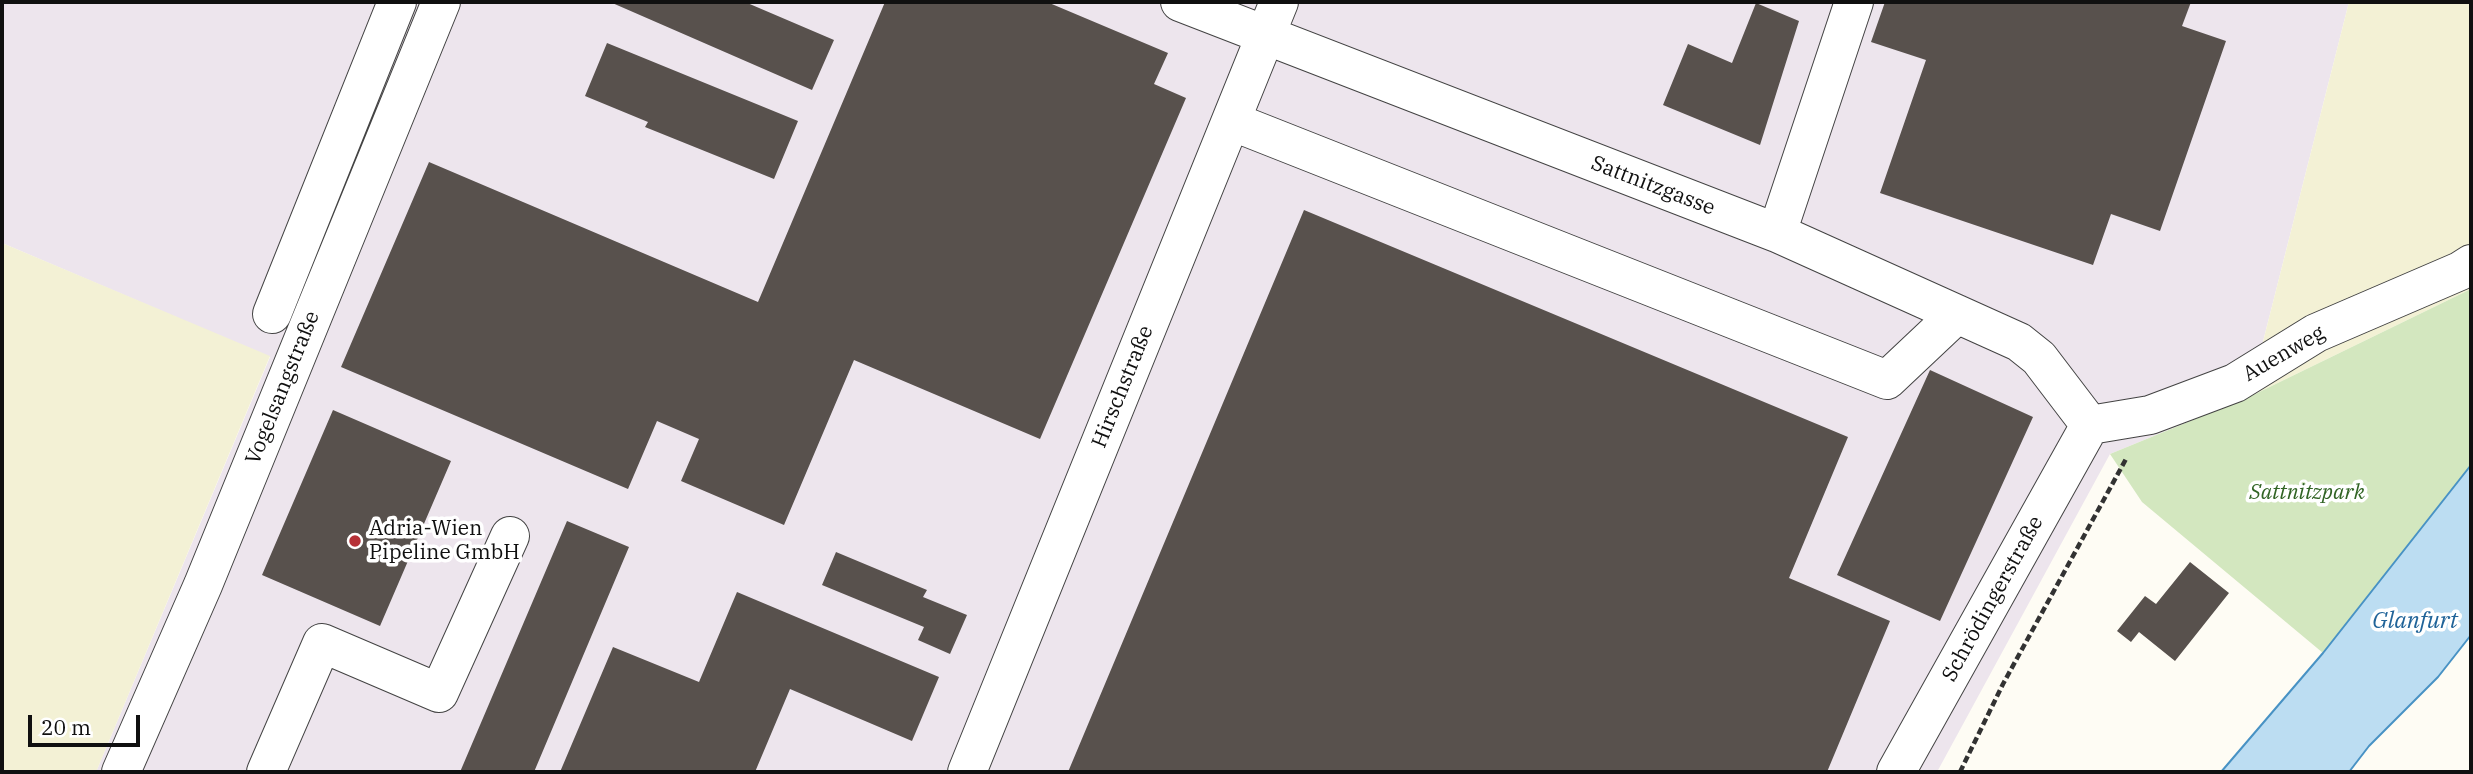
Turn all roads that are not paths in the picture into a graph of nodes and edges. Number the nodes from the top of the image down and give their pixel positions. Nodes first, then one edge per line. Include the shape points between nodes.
1 (397, 2) edge
2 (440, 2) edge
3 (1180, 2) edge
4 (1854, 2) edge
5 (1273, 19) edge
6 (1231, 121) junction
7 (1777, 233) junction
8 (2471, 264) edge
9 (272, 314) dead end
10 (1957, 314) junction
11 (2090, 425) junction
12 (510, 536) dead end
13 (121, 772) edge
14 (266, 772) edge
15 (967, 772) edge
16 (1896, 772) edge

1 - 9 street
2 - 13 street, Vogelsangstraße via 203,585
3 - 5 street, Sattnitzgasse
4 - 7 street
5 - 6 street, Hirschstraße
5 - 7 street, Sattnitzgasse
6 - 10 street via 1887,380
6 - 15 street, Hirschstraße
7 - 10 street, Sattnitzgasse
8 - 11 street, Auenweg via 2316,333 2235,383 2150,415
10 - 11 street, Sattnitzgasse via 2019,342 2039,358
11 - 16 street, Schrödingerstraße
12 - 14 street via 439,693 322,643

